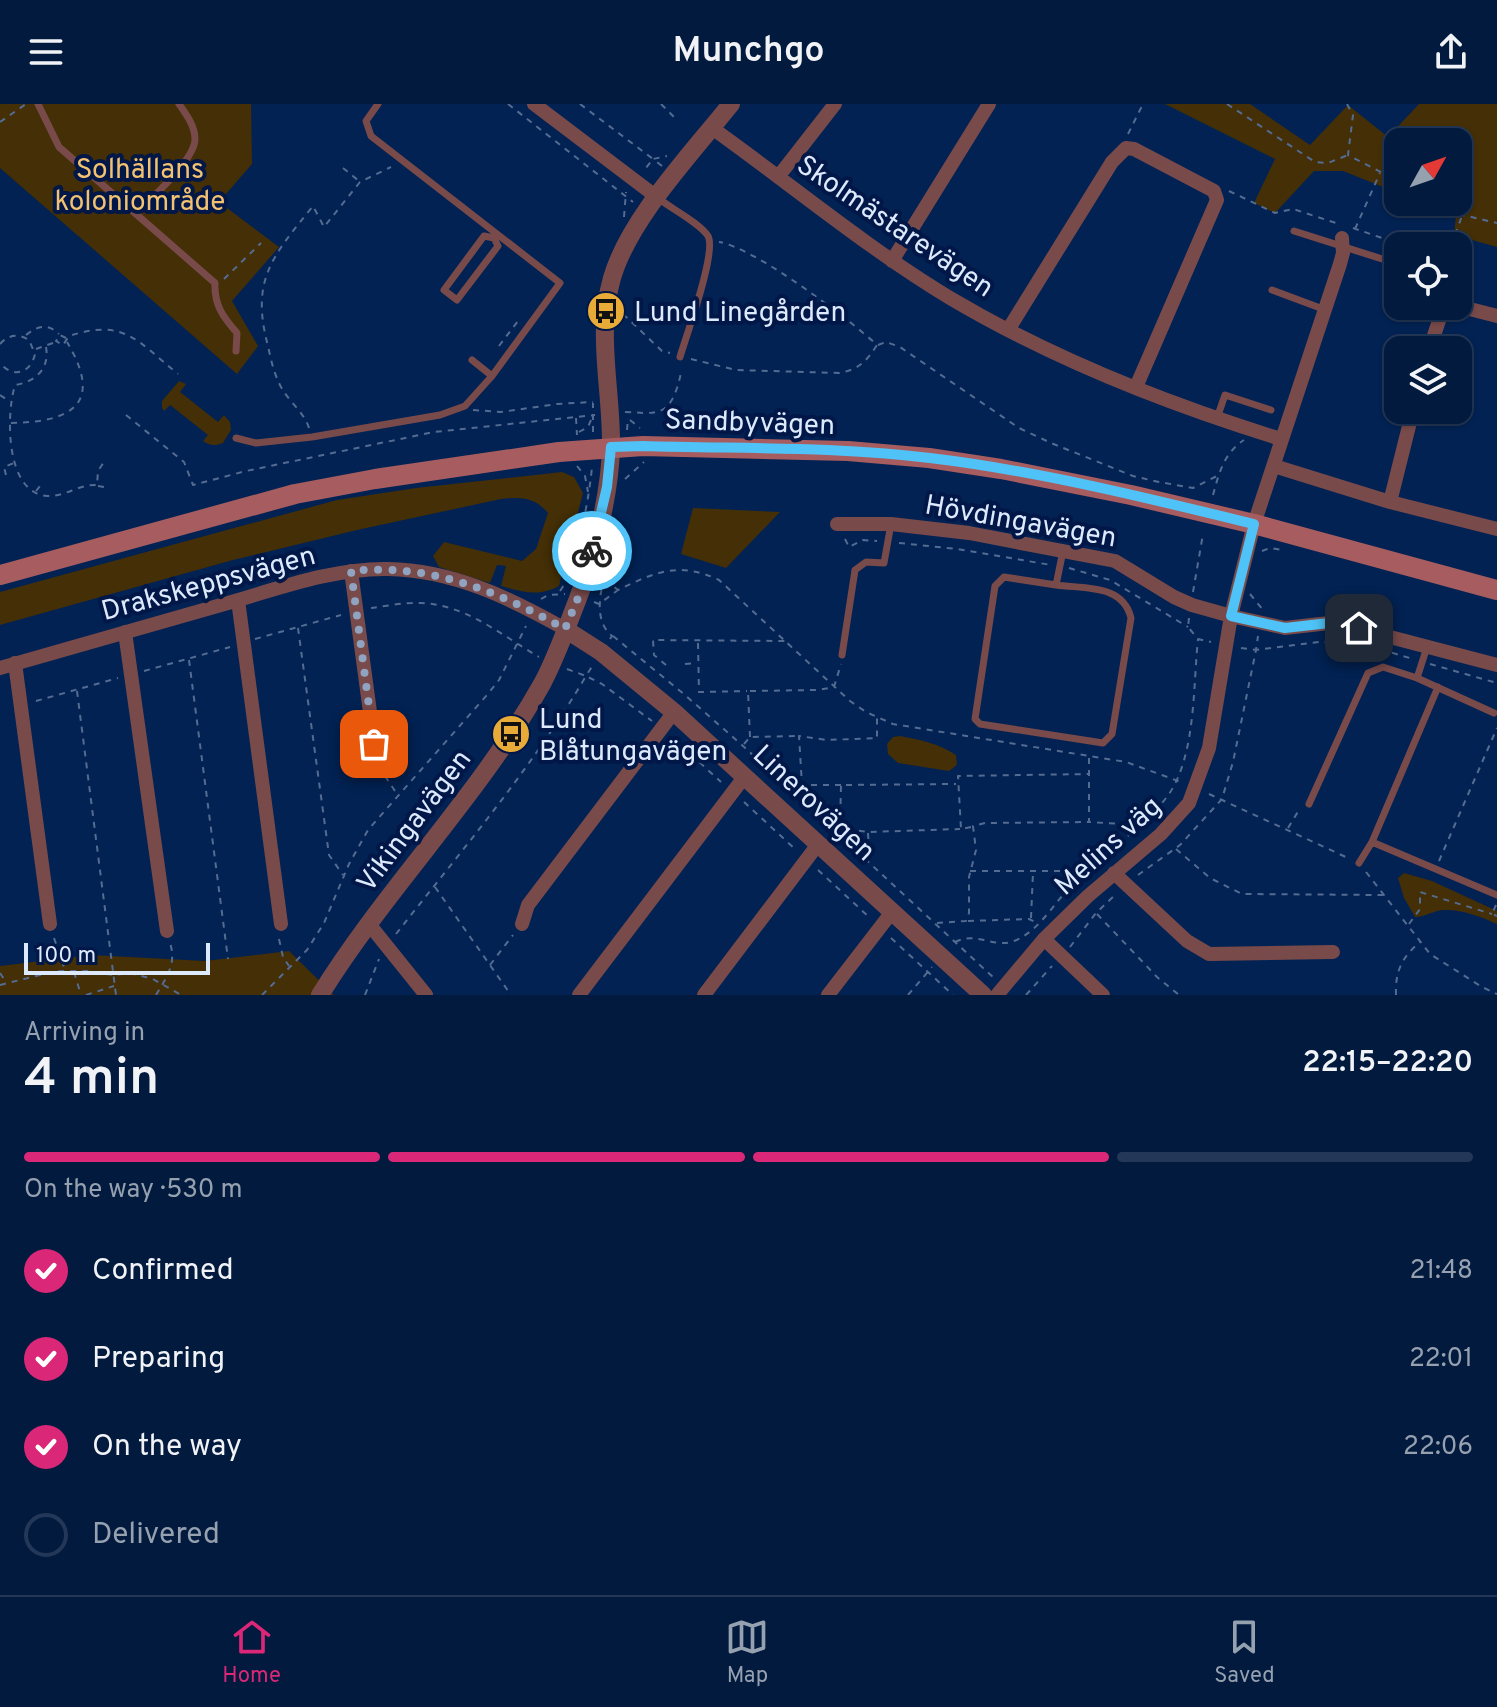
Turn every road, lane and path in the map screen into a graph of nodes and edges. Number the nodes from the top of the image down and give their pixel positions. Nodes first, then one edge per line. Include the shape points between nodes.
1 (26, 104) edge
2 (38, 104) edge
3 (179, 104) edge
4 (378, 104) edge
5 (508, 104) edge
6 (534, 104) edge
7 (580, 104) edge
8 (661, 104) edge
9 (731, 104) edge
10 (835, 104) edge
11 (989, 104) edge
12 (1143, 104) edge
13 (1227, 104) edge
14 (1347, 104) edge
15 (675, 118) dead end
16 (0, 122) edge
17 (712, 128) junction
18 (1119, 153) junction
19 (1348, 155) junction
20 (394, 166) dead end
21 (343, 168) dead end
22 (1380, 171) junction
23 (1384, 173) edge
24 (778, 177) junction
25 (635, 180) junction
26 (360, 182) junction
27 (1217, 195) junction
28 (652, 205) junction
29 (136, 214) junction
30 (1468, 216) edge
31 (1496, 221) edge
32 (1294, 231) dead end
33 (495, 236) junction
34 (1346, 237) junction
35 (710, 240) junction
36 (261, 243) dead end
37 (1384, 243) edge
38 (1384, 257) edge
39 (892, 261) junction
40 (215, 283) junction
41 (1272, 290) dead end
42 (1323, 309) junction
43 (1472, 310) edge
44 (618, 313) dead end
45 (1497, 316) edge
46 (520, 320) dead end
47 (1008, 330) junction
48 (60, 335) junction
49 (24, 337) junction
50 (66, 340) junction
51 (56, 341) junction
52 (0, 344) edge
53 (877, 345) junction
54 (499, 346) dead end
55 (46, 347) junction
56 (34, 349) junction
57 (236, 351) dead end
58 (680, 357) junction
59 (472, 360) dead end
60 (0, 366) edge
61 (178, 374) dead end
62 (492, 376) junction
63 (1136, 387) junction
64 (0, 395) edge
65 (10, 402) junction
66 (593, 402) dead end
67 (465, 406) junction
68 (1271, 410) dead end
69 (126, 415) dead end
70 (628, 418) dead end
71 (1217, 418) junction
72 (9, 423) junction
73 (1410, 424) edge
74 (1253, 431) junction
75 (577, 432) dead end
76 (312, 437) junction
77 (236, 438) dead end
78 (1281, 439) junction
79 (611, 447) junction
80 (106, 459) dead end
81 (15, 463) junction
82 (1274, 466) junction
83 (6, 475) dead end
84 (1219, 475) junction
85 (97, 485) junction
86 (40, 486) dead end
87 (110, 488) dead end
88 (35, 492) junction
89 (1213, 495) dead end
90 (588, 496) dead end
91 (1390, 502) junction
92 (837, 524) joint
93 (891, 524) junction
94 (1254, 524) junction
95 (1497, 529) edge
96 (1203, 534) dead end
97 (889, 542) junction
98 (1063, 551) junction
99 (1290, 551) dead end
100 (1258, 556) dead end
101 (1060, 566) junction
102 (351, 571) junction
103 (0, 575) edge
104 (605, 580) dead end
105 (1056, 585) junction
106 (1249, 589) dead end
107 (618, 590) junction
108 (1497, 590) edge
109 (238, 600) junction
110 (599, 604) dead end
111 (1192, 605) junction
112 (355, 611) junction
113 (533, 611) junction
114 (1231, 616) junction
115 (601, 620) dead end
116 (1260, 623) junction
117 (298, 627) junction
118 (1188, 627) junction
119 (565, 629) junction
120 (125, 632) junction
121 (612, 636) junction
122 (1198, 639) junction
123 (786, 641) junction
124 (698, 642) junction
125 (244, 643) junction
126 (1356, 643) dead end
127 (518, 645) junction
128 (1226, 645) junction
129 (1427, 645) junction
130 (1370, 647) dead end
131 (1256, 650) junction
132 (601, 652) junction
133 (842, 655) joint
134 (189, 658) junction
135 (15, 663) junction
136 (553, 663) junction
137 (698, 663) junction
138 (1423, 663) junction
139 (685, 664) dead end
140 (666, 665) dead end
141 (1497, 665) edge
142 (0, 668) edge
143 (131, 675) junction
144 (586, 676) junction
145 (1417, 678) junction
146 (1497, 683) edge
147 (834, 687) junction
148 (1438, 687) junction
149 (77, 690) junction
150 (748, 691) junction
151 (20, 706) junction
152 (674, 712) junction
153 (1494, 713) dead end
154 (877, 717) junction
155 (541, 718) dead end
156 (554, 728) junction
157 (1497, 728) edge
158 (661, 729) junction
159 (799, 736) junction
160 (750, 737) junction
161 (743, 746) junction
162 (1089, 756) junction
163 (377, 764) joint
164 (1090, 774) junction
165 (745, 776) junction
166 (1176, 780) junction
167 (959, 784) junction
168 (841, 785) junction
169 (1196, 789) junction
170 (733, 792) junction
171 (398, 795) junction
172 (1222, 799) junction
173 (1309, 804) joint
174 (1089, 822) junction
175 (973, 826) junction
176 (840, 828) junction
177 (961, 829) junction
178 (1288, 829) junction
179 (1133, 830) junction
180 (836, 832) junction
181 (868, 832) junction
182 (1372, 842) junction
183 (819, 843) junction
184 (869, 848) dead end
185 (1175, 848) junction
186 (806, 859) junction
187 (1359, 863) junction
188 (1436, 869) junction
189 (970, 871) junction
190 (1033, 871) junction
191 (1085, 871) junction
192 (1114, 873) junction
193 (344, 877) junction
194 (1127, 885) junction
195 (434, 886) junction
196 (1384, 895) junction
197 (1497, 895) edge
198 (1497, 903) edge
199 (892, 912) junction
200 (1096, 913) junction
201 (1492, 914) junction
202 (1497, 916) edge
203 (1031, 920) junction
204 (966, 921) junction
205 (934, 923) junction
206 (1037, 923) junction
207 (50, 924) joint
208 (281, 924) joint
209 (369, 924) junction
210 (522, 924) joint
211 (1408, 925) junction
212 (880, 928) junction
213 (167, 931) joint
214 (1044, 939) junction
215 (1421, 941) junction
216 (955, 943) junction
217 (387, 946) junction
218 (1333, 952) dead end
219 (1062, 956) junction
220 (941, 957) junction
221 (228, 959) dead end
222 (489, 966) junction
223 (290, 967) junction
224 (65, 971) junction
225 (74, 971) junction
226 (928, 972) junction
227 (0, 973) edge
228 (113, 975) junction
229 (6, 983) junction
230 (163, 984) junction
231 (0, 985) edge
232 (115, 986) junction
233 (1000, 991) edge
234 (1497, 994) edge
235 (81, 995) edge
236 (86, 995) edge
237 (116, 995) edge
238 (156, 995) edge
239 (181, 995) edge
240 (262, 995) edge
241 (320, 995) edge
242 (365, 995) edge
243 (426, 995) edge
244 (511, 995) edge
245 (579, 995) edge
246 (704, 995) edge
247 (828, 995) edge
248 (908, 995) edge
249 (953, 995) edge
250 (983, 995) edge
251 (1026, 995) edge
252 (1103, 995) edge
253 (1179, 995) edge
254 (1396, 995) edge

1 - 16 path
2 - 29 lane via 59,147
3 - 29 lane via 193,129 193,148
4 - 33 lane via 366,121 371,136
5 - 28 path
6 - 25 street
7 - 25 path via 653,159
8 - 15 path
9 - 17 street, Vikingavägen
10 - 24 street
11 - 39 street
12 - 18 path
13 - 19 path via 1315,162
14 - 19 path via 1353,115
17 - 24 street, Skolmästarevägen
17 - 28 street, Vikingavägen
18 - 27 street via 1134,149
18 - 47 street
19 - 22 path
20 - 26 path
21 - 26 path
22 - 23 path
22 - 34 path
24 - 39 street, Skolmästarevägen
25 - 28 street
26 - 76 path via 324,227 313,206 284,242 262,285 260,318 275,374
27 - 34 path via 1229,191 1275,213 1293,209
27 - 63 street
28 - 35 lane via 701,229
28 - 79 street, Vikingavägen via 624,248 609,292
29 - 40 lane
30 - 31 path
32 - 34 lane
33 - 33 lane via 484,236 444,290 457,300 498,246
33 - 62 lane via 560,283
34 - 37 path
34 - 38 lane
34 - 42 street, Melins väg
35 - 53 path via 743,250 773,268
35 - 58 lane
36 - 40 path
39 - 47 street, Skolmästarevägen
40 - 57 lane via 220,313 237,333
41 - 42 lane
42 - 78 street, Melins väg
43 - 45 street
44 - 58 path via 662,351
46 - 54 path
47 - 63 street, Skolmästarevägen
48 - 49 path via 44,327
48 - 50 path
48 - 51 path
49 - 52 path via 13,335
49 - 56 path
50 - 51 path via 61,345
50 - 61 path via 95,329 122,331
50 - 72 path via 81,379 79,405 45,421
51 - 55 path
53 - 58 path via 866,362 839,373 736,370
53 - 84 path via 900,347 1019,428 1133,476 1193,488
55 - 56 path
55 - 65 path via 43,370 15,385
56 - 60 path via 33,364 25,371
58 - 70 path via 681,374 669,406 651,413 624,412
59 - 62 lane
62 - 67 lane
63 - 71 street, Skolmästarevägen
64 - 65 path
65 - 72 path
66 - 67 path via 486,413
67 - 76 lane
68 - 71 lane via 1225,395
69 - 75 path via 184,462 193,485 434,432 592,415 588,427
71 - 74 street, Skolmästarevägen
72 - 81 path
73 - 91 street
74 - 78 street, Skolmästarevägen
74 - 84 path via 1235,446
76 - 77 lane via 256,443
78 - 82 street, Melins väg
79 - 94 main road, Sandbyvägen via 848,451 929,458
79 - 103 main road, Sandbyvägen via 295,494
79 - 119 street, Vikingavägen via 594,545
80 - 85 path
81 - 83 path via 4,467
81 - 88 path
82 - 91 street
82 - 94 street, Melins väg
84 - 89 path
85 - 87 path
85 - 88 path via 55,495
86 - 88 path
90 - 113 path via 566,584 540,599
91 - 95 street
92 - 93 street, Hövdingavägen
92 - 97 path via 849,547 863,540
93 - 97 lane
93 - 98 street, Hövdingavägen
94 - 108 main road, Sandbyvägen
94 - 114 street, Melins väg
96 - 111 path
97 - 101 path
97 - 133 lane via 884,563 866,562 855,570
98 - 101 lane
98 - 111 street, Hövdingavägen via 1115,561
99 - 100 path via 1270,548
101 - 105 lane
101 - 118 path via 1110,580
102 - 109 street, Drakskeppsvägen
102 - 112 street
102 - 113 street, Drakskeppsvägen via 390,569 444,576
104 - 107 path
105 - 105 lane via 998,580 975,719 1103,743 1112,734 1129,611 1110,592
106 - 116 path via 1263,608
107 - 110 path
107 - 123 path via 665,570 704,573 719,580
109 - 120 street, Drakskeppsvägen
109 - 125 street
111 - 114 street, Hövdingavägen
111 - 118 path
112 - 117 path
112 - 127 path via 431,604 482,621
112 - 163 street
113 - 119 street, Drakskeppsvägen
113 - 127 path
114 - 116 street, Hövdingavägen
114 - 128 street, Melins väg
115 - 121 path
116 - 129 street, Hövdingavägen via 1285,628 1329,623
116 - 131 path
117 - 125 path
117 - 193 path via 329,855
118 - 122 path
119 - 132 street, Linerovägen
119 - 136 street, Vikingavägen
120 - 135 street, Drakskeppsvägen
120 - 143 street
121 - 132 path
121 - 161 path
122 - 128 path
122 - 166 path via 1187,747
123 - 124 path
123 - 147 path
124 - 137 path
124 - 140 path via 653,640 654,655
125 - 134 path
125 - 208 street
126 - 131 path
127 - 136 path
127 - 171 path via 480,704
128 - 131 path
128 - 169 street, Melins väg via 1209,748
129 - 138 lane
129 - 141 street, Hövdingavägen
130 - 138 path
131 - 172 path
132 - 144 path
132 - 152 street, Linerovägen
133 - 147 path
134 - 143 path
134 - 221 path
135 - 142 street, Drakskeppsvägen
135 - 151 street
136 - 144 path
136 - 209 street, Vikingavägen via 484,775
137 - 139 path
137 - 150 path via 699,692
138 - 145 lane
138 - 146 path
143 - 149 path
143 - 213 street
144 - 156 path
144 - 158 path
145 - 148 lane
145 - 173 lane via 1383,667 1368,673
147 - 150 path
147 - 154 path
148 - 153 lane
148 - 182 lane
149 - 151 path
149 - 228 path
150 - 160 path
151 - 207 street
152 - 158 street
152 - 165 street, Linerovägen
154 - 159 path via 877,738
154 - 162 path
155 - 156 path
156 - 195 path
157 - 188 path
158 - 170 path
158 - 210 street via 528,905
159 - 160 path
159 - 168 path via 802,785
160 - 161 path
161 - 180 path
162 - 164 path
162 - 166 path via 1126,762
163 - 171 path
164 - 167 path via 958,776
164 - 174 path
165 - 170 street
165 - 183 street, Linerovägen
166 - 169 path
166 - 179 path
167 - 168 path
167 - 177 path
168 - 176 path
169 - 172 path
169 - 192 street, Melins väg via 1171,825
170 - 186 path
170 - 245 street
171 - 193 path via 368,830
172 - 178 path
172 - 185 path
173 - 178 path via 1297,812
174 - 175 path
174 - 179 path
175 - 177 path
175 - 189 path via 976,850
176 - 180 path
176 - 181 path
177 - 181 path
178 - 187 path
179 - 191 path
180 - 205 path
181 - 184 path
182 - 187 lane
182 - 188 lane
183 - 186 street
183 - 199 street, Linerovägen
185 - 194 path
185 - 196 path via 1210,878 1242,894
186 - 212 path
186 - 246 street
187 - 196 path
188 - 197 lane
189 - 190 path
189 - 204 path
190 - 191 path
190 - 203 path
191 - 206 path
192 - 194 street
192 - 214 street, Melins väg
193 - 223 path via 324,923
194 - 200 path
194 - 218 street via 1187,941 1209,954
195 - 217 path
195 - 222 path
196 - 211 path
198 - 201 path
199 - 212 street
199 - 220 street, Linerovägen
200 - 219 path
200 - 253 path
201 - 202 path
201 - 211 path via 1420,892 1420,909
203 - 204 path
203 - 206 path
204 - 205 path
205 - 216 path
206 - 216 path via 1012,942 966,937
207 - 224 path
208 - 223 path via 279,943
209 - 217 street
209 - 241 street, Vikingavägen
210 - 222 path
211 - 215 path
212 - 226 path
212 - 247 street
213 - 230 path via 172,968
214 - 219 street
214 - 233 street, Melins väg
215 - 234 path via 1430,954
215 - 254 path via 1400,963
216 - 220 path
216 - 233 path
217 - 242 path
217 - 243 street
219 - 251 path
219 - 252 street
220 - 226 path
220 - 250 street, Linerovägen
222 - 244 path
223 - 240 path
224 - 225 path
224 - 229 path
225 - 228 path
225 - 235 path
226 - 248 path
226 - 249 path
227 - 229 path
228 - 230 path via 130,973
228 - 232 path
229 - 231 path
230 - 238 path
230 - 239 path
232 - 236 path
232 - 237 path

